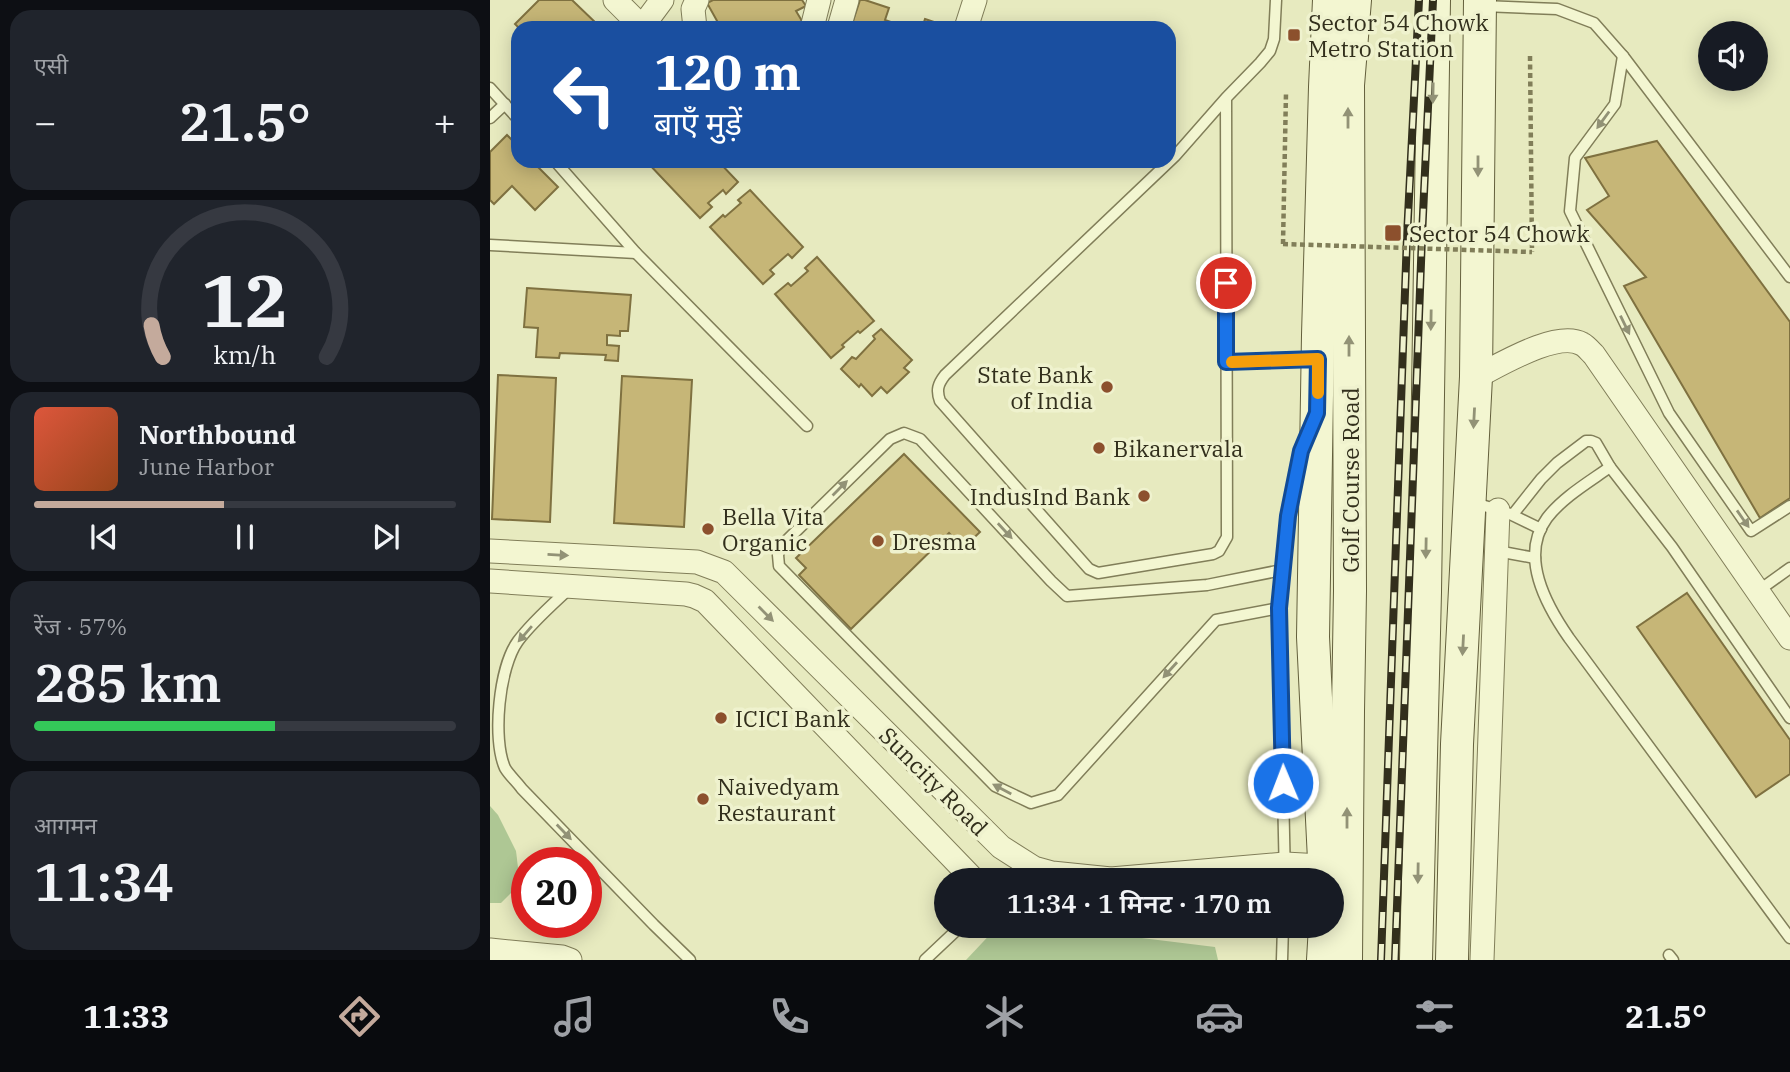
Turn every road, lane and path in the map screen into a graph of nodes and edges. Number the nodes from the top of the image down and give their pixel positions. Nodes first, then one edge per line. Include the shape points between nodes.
1 (615, 0) edge
2 (662, 0) edge
3 (697, 0) edge
4 (819, 0) edge
5 (847, 0) edge
6 (975, 0) edge
7 (1276, 0) edge
8 (1329, 0) edge
9 (1355, 0) edge
10 (1434, 0) edge
11 (1480, 3) edge
12 (636, 21) edge
13 (646, 21) edge
14 (694, 21) edge
15 (814, 21) edge
16 (841, 21) edge
17 (968, 21) edge
18 (1530, 56) dead end
19 (1623, 56) junction
20 (490, 88) edge
21 (1286, 93) dead end
22 (1226, 98) junction
23 (505, 104) junction
24 (511, 111) edge
25 (490, 118) edge
26 (1176, 155) edge
27 (561, 168) edge
28 (1162, 168) edge
29 (490, 245) edge
30 (636, 253) junction
31 (1790, 277) edge
32 (1318, 359) junction
33 (1226, 362) junction
34 (1476, 377) junction
35 (1317, 413) junction
36 (807, 426) dead end
37 (1610, 467) junction
38 (1790, 506) edge
39 (1492, 509) junction
40 (1542, 529) junction
41 (1495, 550) junction
42 (490, 551) edge
43 (1535, 558) junction
44 (1282, 570) junction
45 (1789, 573) edge
46 (490, 581) edge
47 (573, 586) junction
48 (1758, 592) junction
49 (1279, 608) junction
50 (1790, 638) edge
51 (1790, 718) edge
52 (1421, 750) junction
53 (1456, 817) junction
54 (1024, 862) junction
55 (962, 868) edge
56 (1019, 868) edge
57 (1034, 868) edge
58 (1285, 868) edge
59 (1332, 868) edge
60 (1332, 868) edge
61 (948, 938) edge
62 (1283, 938) edge
63 (1329, 938) edge
64 (1339, 938) edge
65 (1790, 938) edge
66 (490, 950) edge
67 (570, 960) edge
68 (690, 960) edge
69 (925, 960) edge
70 (1282, 960) edge
71 (1323, 960) edge
72 (1346, 960) edge
73 (1416, 960) edge
74 (1452, 960) edge
75 (1482, 960) edge

1 - 12 street
2 - 13 street
3 - 14 street
4 - 15 street
5 - 16 street
6 - 17 street
7 - 22 lane via 1275,39 1270,51
8 - 32 main road
59 -> 9 main road, Golf Course Road via 1350,591 1348,85
10 -> 52 main road
11 - 19 lane via 1557,9 1594,23
11 -> 34 main road
18 - 21 path, bridge via 1532,251 1283,244
19 - 31 lane
19 -> 38 lane via 1615,104 1576,158 1570,211 1669,413 1751,531
20 - 23 lane
22 - 26 lane
22 - 33 lane
23 - 24 lane
23 - 25 lane
27 - 30 lane
28 - 33 lane via 945,375 937,391 940,401 1089,569 1098,573 1213,554 1223,545 1227,537
29 - 30 lane
30 - 36 lane
32 - 33 lane
32 - 35 main road
34 -> 39 main road
34 - 48 street via 1551,342 1582,344
35 - 44 lane via 1301,451
35 - 60 main road via 1313,637
37 - 39 lane via 1595,443 1586,441 1533,487 1517,510
37 - 40 lane via 1564,501
37 - 51 lane via 1672,547
39 - 40 lane
39 - 41 street
39 -> 53 main road via 1469,547
40 - 43 lane
41 - 43 lane
41 - 75 street
42 -> 54 street, Suncity Road via 697,562 723,572 1002,847
43 - 65 lane via 1553,615
44 - 49 lane
49 -> 44 lane via 1216,620 1058,795 1031,803 995,786 779,566 778,555 781,546 890,439 904,433 920,439 1067,596 1207,585
45 - 48 lane
46 - 47 street
47 - 55 street, Suncity Road via 686,594 710,606
47 -> 68 lane via 516,643 506,667 499,701 505,769
48 - 50 street
49 - 58 lane
52 - 53 main road
52 -> 73 main road
53 - 74 main road
54 - 56 lane
54 - 57 street, Suncity Road
61 - 69 lane
62 - 70 lane
63 - 71 main road
64 - 72 main road, Golf Course Road
66 - 67 street

